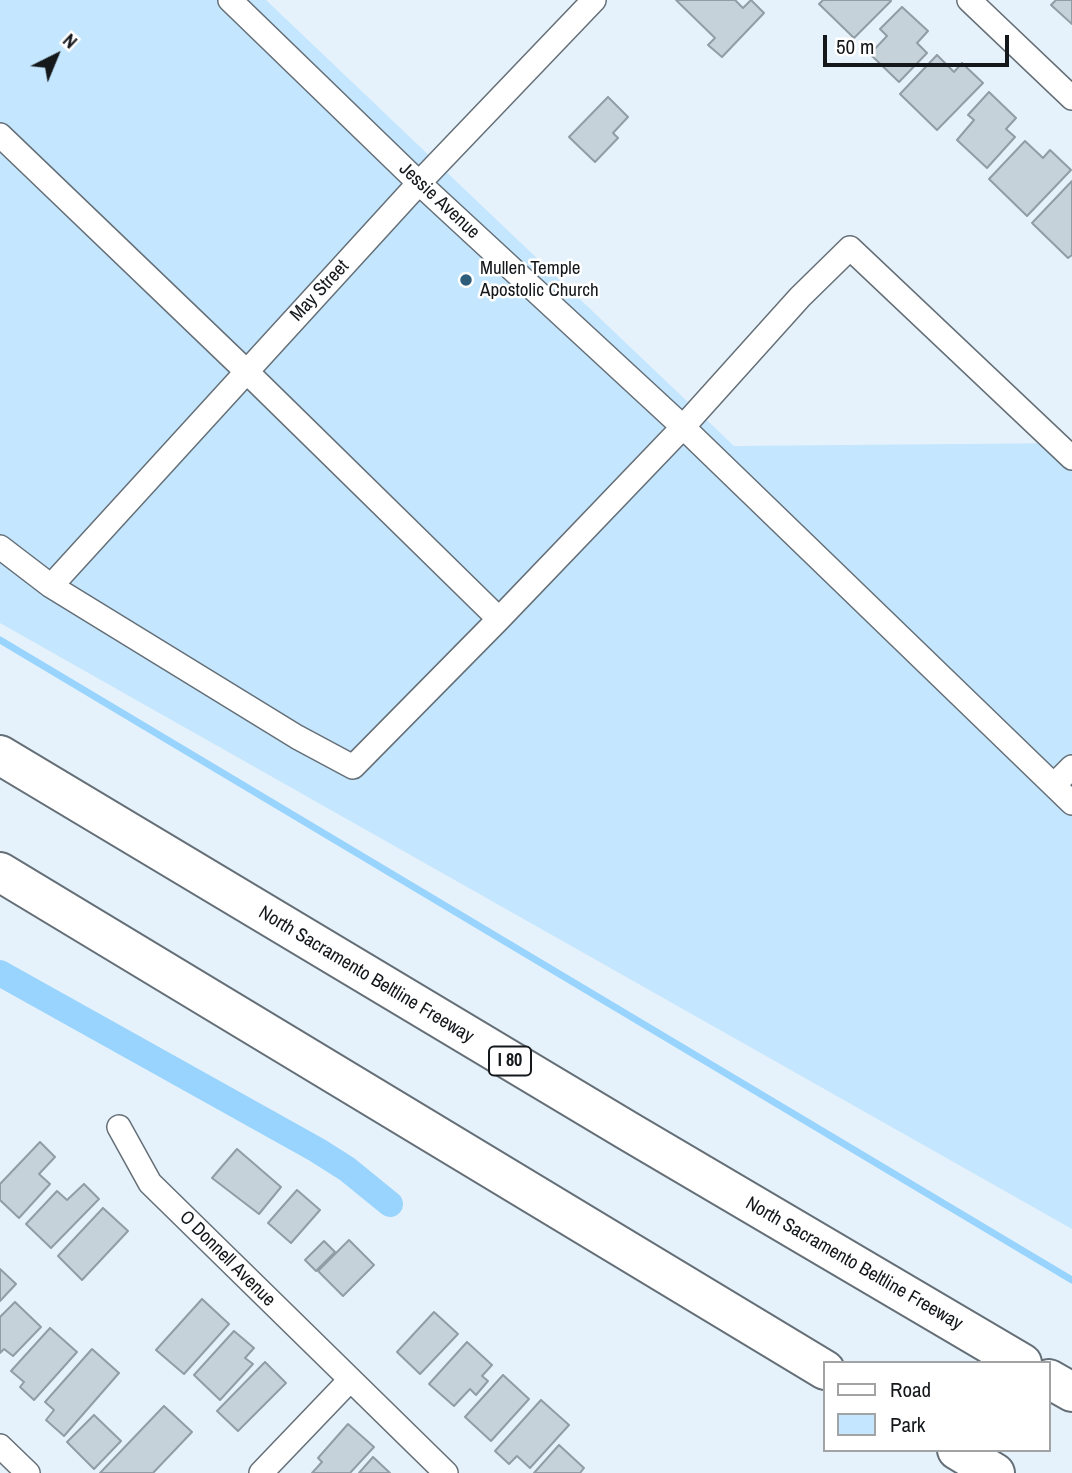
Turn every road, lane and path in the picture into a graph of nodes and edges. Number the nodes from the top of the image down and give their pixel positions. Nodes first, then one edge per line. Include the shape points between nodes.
1 (230, 0) edge
2 (594, 0) edge
3 (969, 0) edge
4 (1072, 98) edge
5 (0, 135) edge
6 (419, 183) junction
7 (246, 371) junction
8 (683, 427) junction
9 (1072, 458) edge
10 (0, 547) edge
11 (51, 586) junction
12 (499, 619) junction
13 (0, 755) edge
14 (1072, 767) edge
15 (1054, 786) junction
16 (1072, 803) edge
17 (0, 872) edge
18 (118, 1126) dead end
19 (1019, 1361) edge
20 (824, 1369) edge
21 (1051, 1379) edge
22 (350, 1380) junction
23 (1072, 1392) edge
24 (0, 1446) edge
25 (960, 1452) edge
26 (28, 1473) edge
27 (261, 1473) edge
28 (446, 1473) edge
29 (995, 1473) edge

1 - 6 street, Jessie Avenue
2 - 6 street, May Street
3 - 4 street
5 - 7 street
6 - 7 street, May Street
6 - 8 street, Jessie Avenue
7 - 11 street, May Street
7 - 12 street
8 - 9 street via 850,248
8 - 12 street
8 - 15 street, Jessie Avenue
10 - 11 street
11 - 12 street via 353,767
13 - 19 highway, North Sacramento Beltline Freeway / I 80
14 - 15 street
15 - 16 street, Jessie Avenue
17 - 20 highway
18 - 22 street, O Donnell Avenue via 150,1183
21 - 23 highway
22 - 27 street
22 - 28 street, O Donnell Avenue
24 - 26 street
25 - 29 highway

